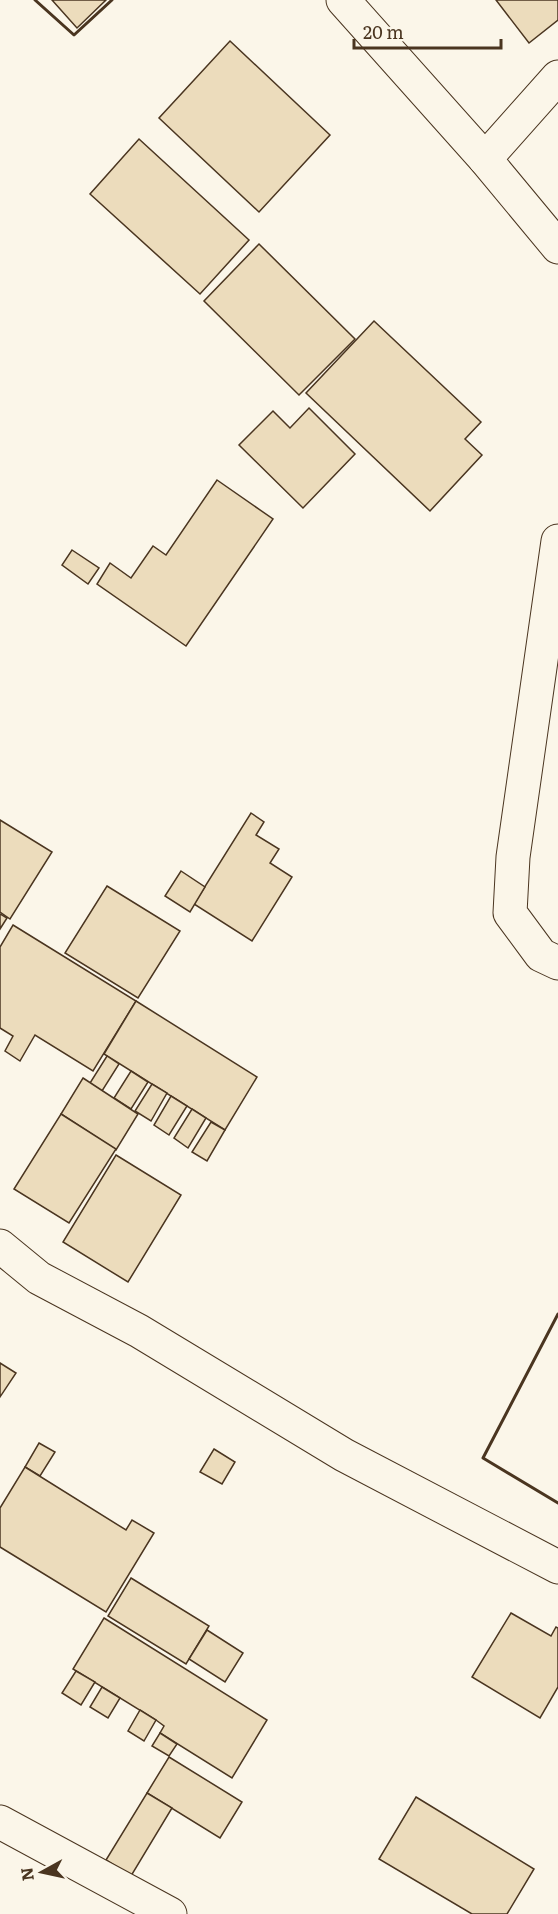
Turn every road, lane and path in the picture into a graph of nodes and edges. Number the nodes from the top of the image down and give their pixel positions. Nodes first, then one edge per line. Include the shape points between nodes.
1 (343, 0) edge
2 (558, 77) edge
3 (484, 159) junction
4 (558, 247) edge
5 (558, 541) edge
6 (558, 963) edge
7 (0, 1246) edge
8 (558, 1567) edge
9 (0, 1822) edge
10 (170, 1914) edge

1 - 3 street
2 - 3 street
3 - 4 street
5 - 6 street via 513,857 510,913 542,955
7 - 8 street via 39,1278 139,1331 344,1455
9 - 10 street

